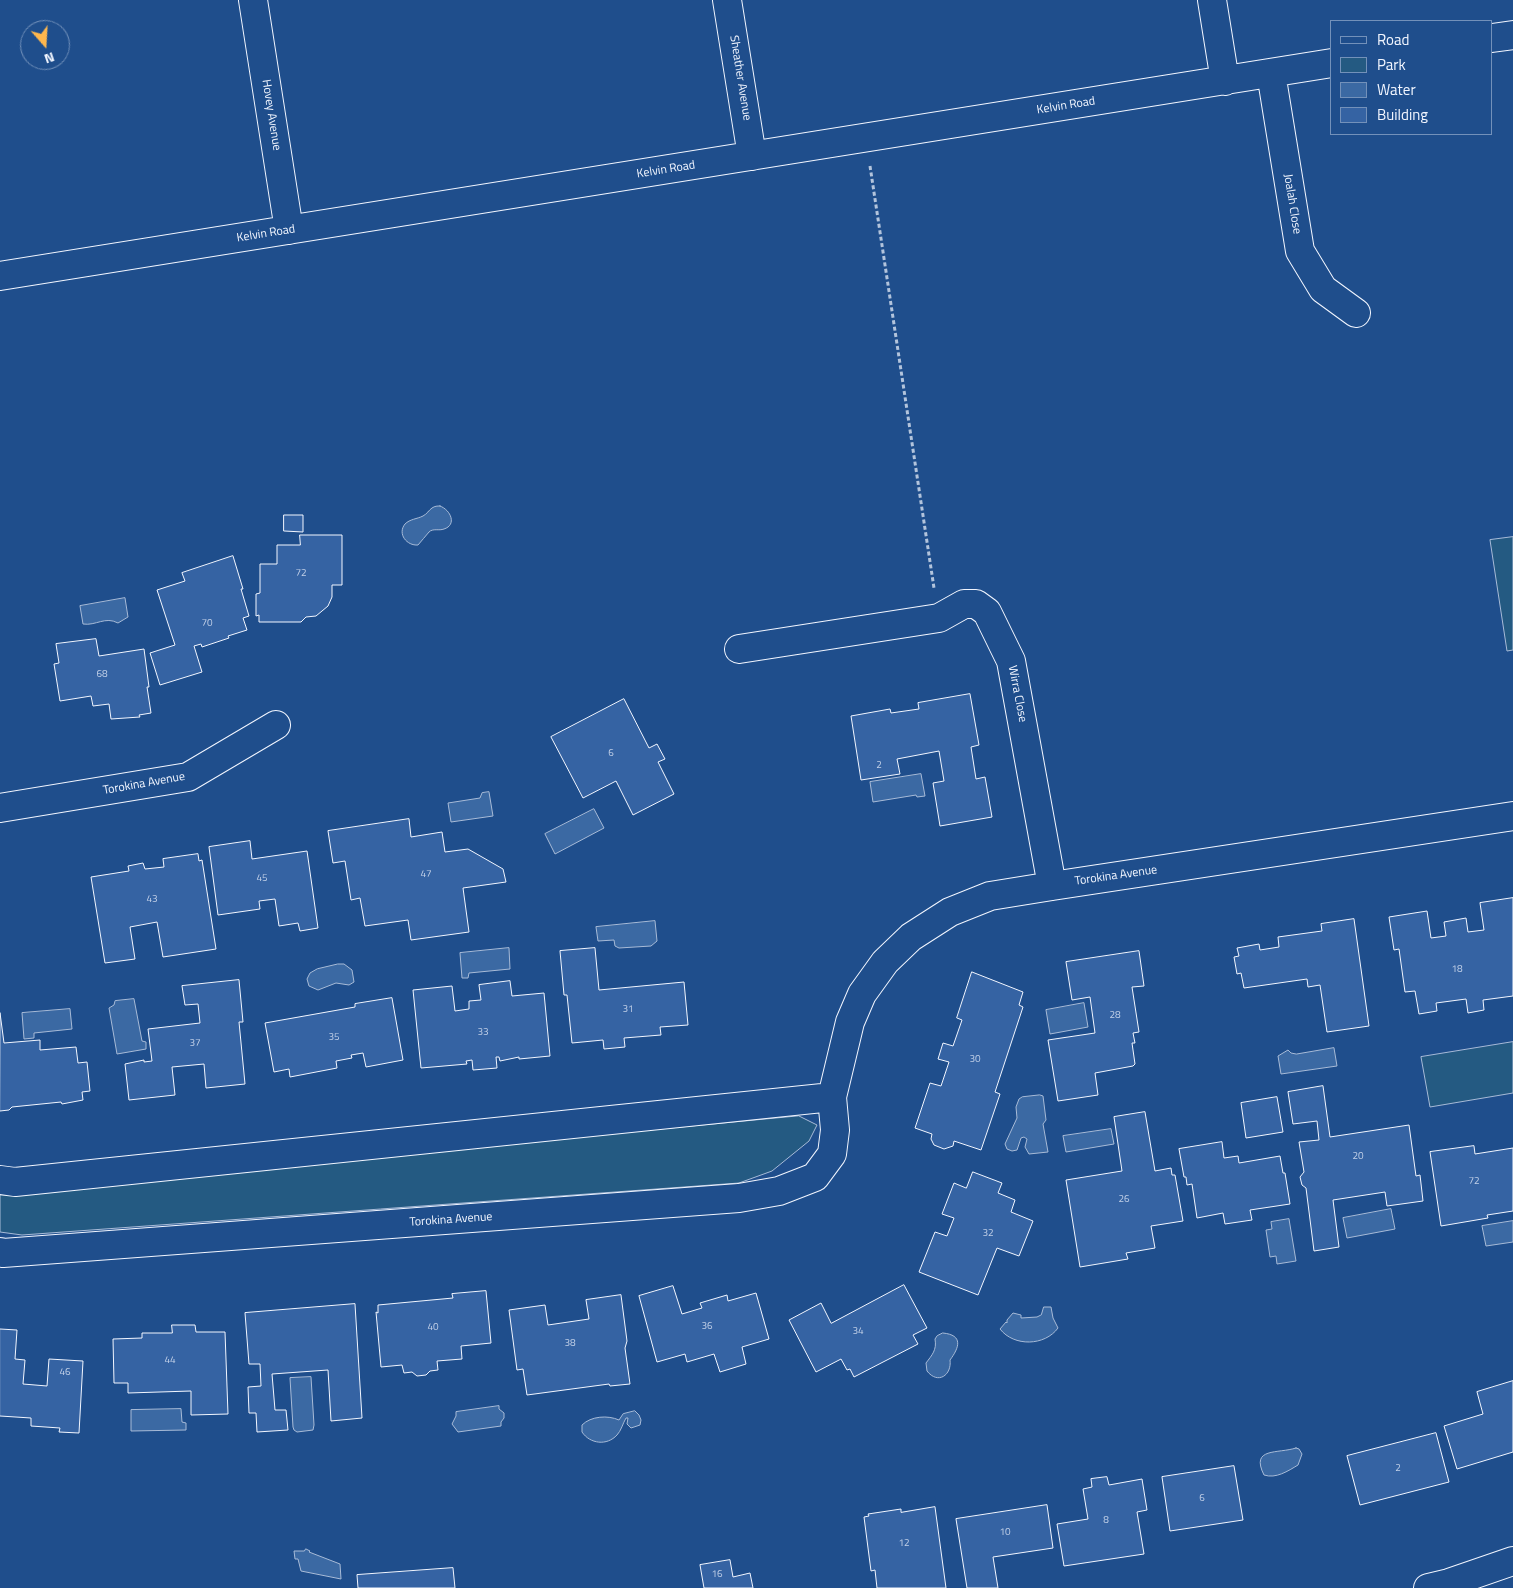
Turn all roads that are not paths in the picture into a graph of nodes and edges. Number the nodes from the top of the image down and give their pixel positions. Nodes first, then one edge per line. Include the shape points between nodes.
1 (252, 0) edge
2 (727, 0) edge
3 (1212, 0) edge
4 (1513, 34) edge
5 (1493, 38) edge
6 (1330, 63) edge
7 (1271, 73) junction
8 (1225, 81) junction
9 (752, 156) junction
10 (289, 230) junction
11 (0, 276) edge
12 (1356, 313) dead end
13 (739, 649) dead end
14 (276, 725) dead end
15 (0, 808) edge
16 (1513, 816) edge
17 (1052, 886) junction
18 (832, 1098) junction
19 (0, 1180) edge
20 (0, 1252) edge
21 (1513, 1561) edge
22 (1442, 1586) edge

1 - 10 street, Hovey Avenue
2 - 9 street, Sheather Avenue
3 - 8 street
4 - 5 street
6 - 7 street, Kelvin Road
7 - 8 street, Kelvin Road
7 - 12 street, Joalah Close via 1300,251 1323,289
8 - 9 street, Kelvin Road
9 - 10 street, Kelvin Road
10 - 11 street, Kelvin Road
13 - 17 street, Wirra Close via 939,618 964,604 976,604 987,612 1011,660
14 - 15 street, Torokina Avenue via 188,777
16 - 17 street, Torokina Avenue
17 - 18 street, Torokina Avenue via 990,896 950,912 911,937 885,962 862,994 850,1022
18 - 19 street via 15,1182
18 - 20 street, Torokina Avenue via 835,1130 832,1154 815,1177 779,1191 739,1198
21 - 22 street

